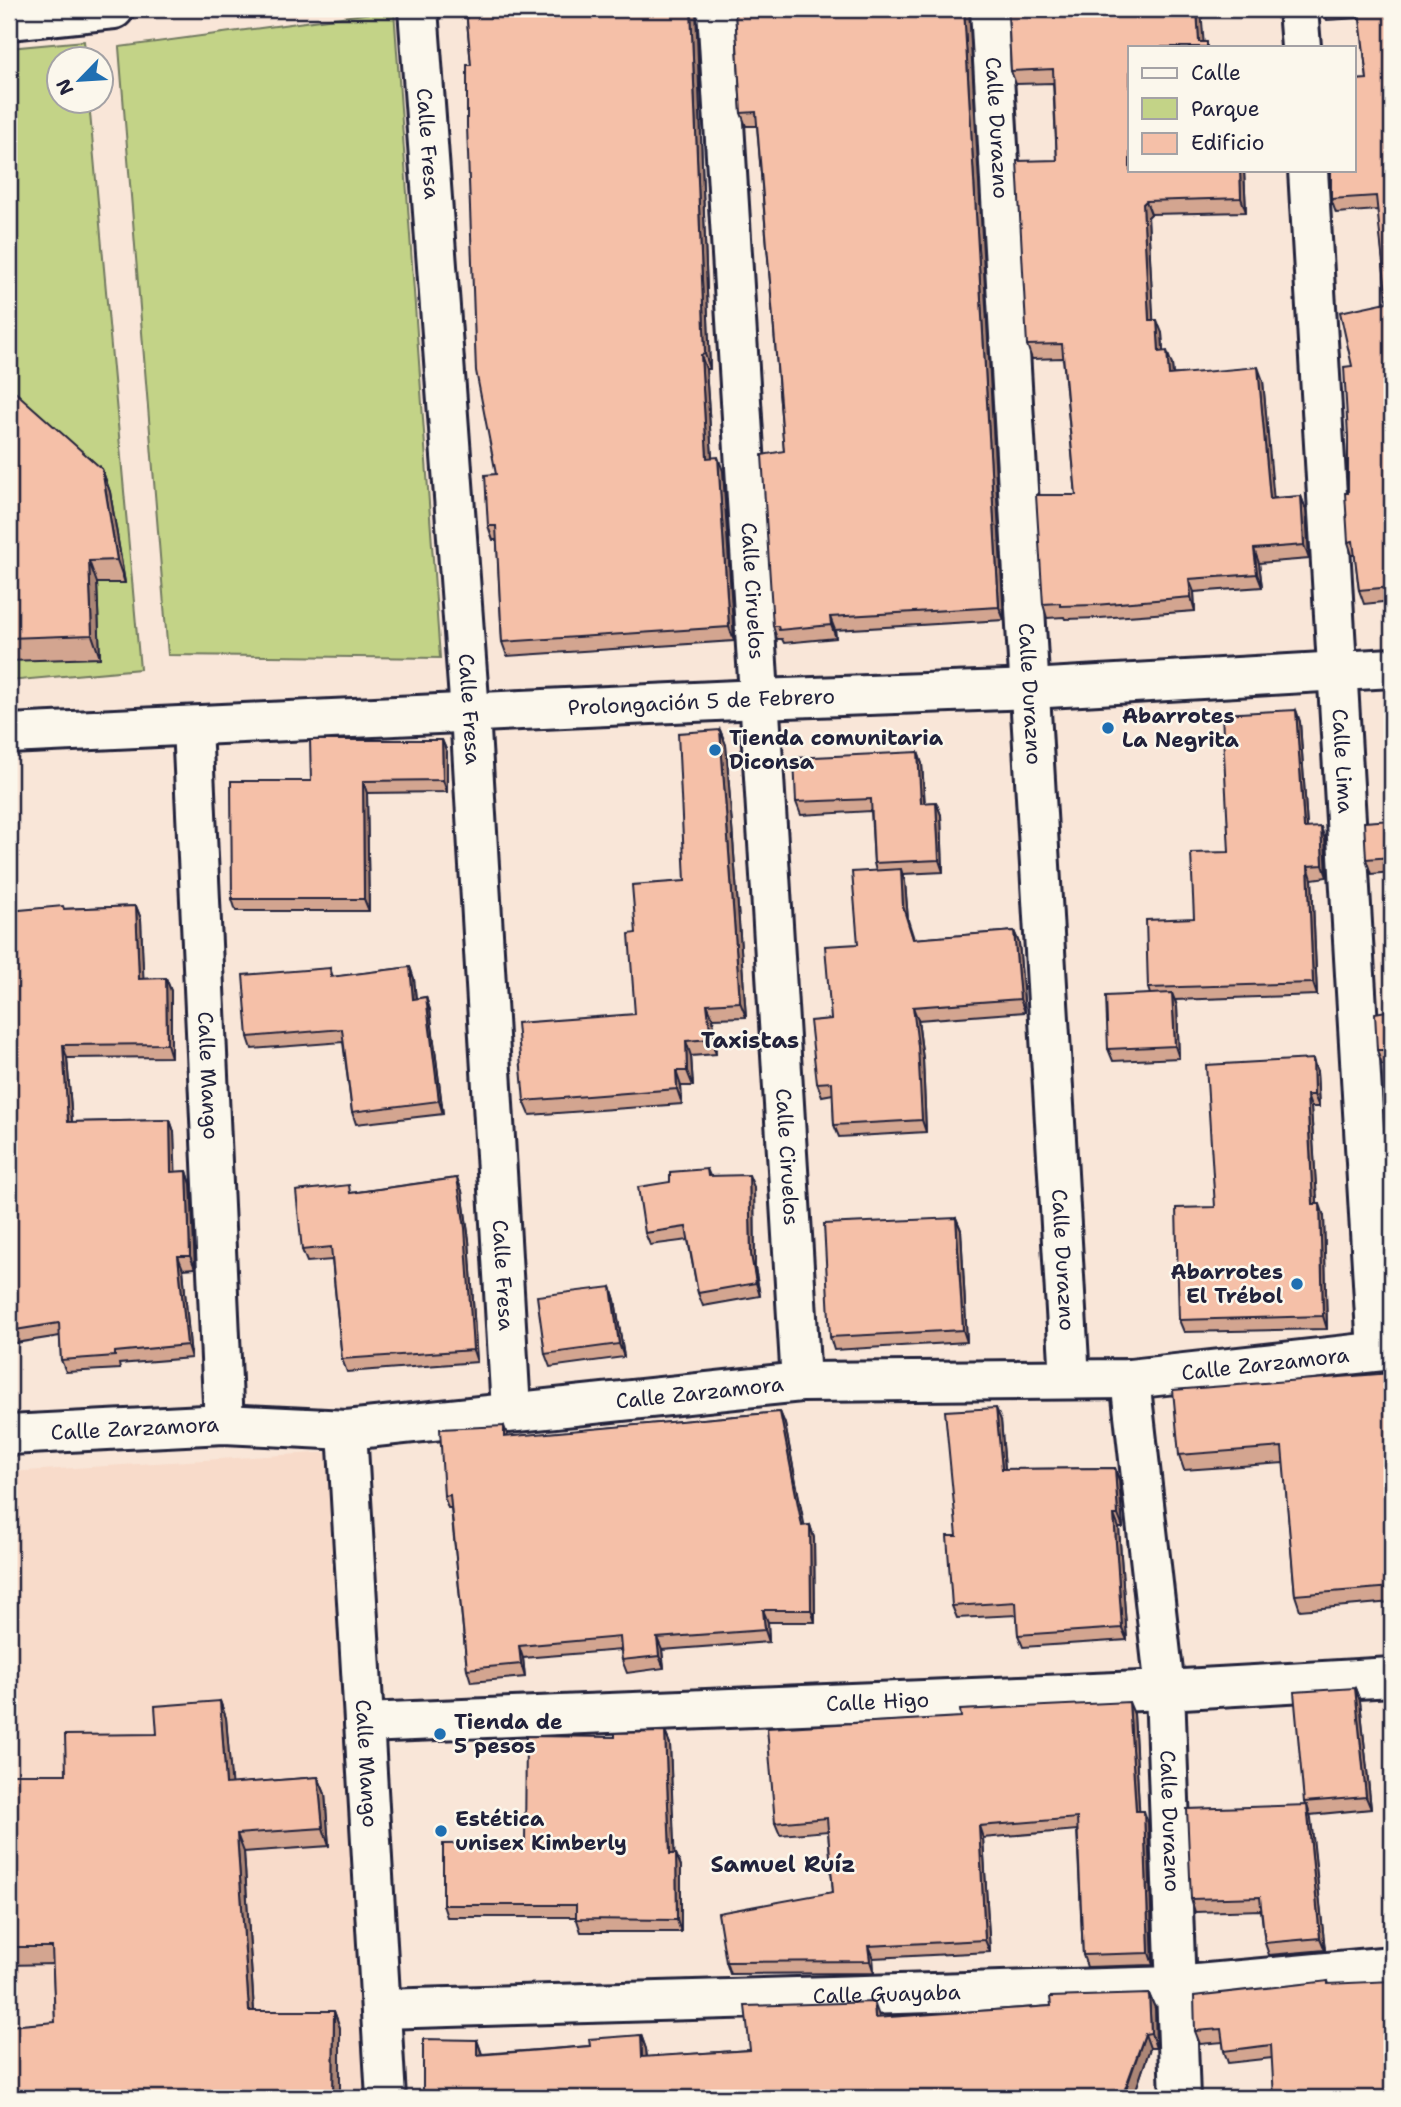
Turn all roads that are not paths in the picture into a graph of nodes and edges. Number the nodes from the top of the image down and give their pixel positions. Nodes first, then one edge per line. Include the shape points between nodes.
1 (114, 9) edge
2 (418, 9) edge
3 (717, 9) edge
4 (990, 9) edge
5 (1298, 9) edge
6 (9, 20) edge
7 (1301, 46) edge
8 (1308, 172) edge
9 (1392, 668) edge
10 (1338, 671) junction
11 (1030, 689) junction
12 (759, 698) junction
13 (470, 713) junction
14 (192, 726) junction
15 (9, 734) edge
16 (1385, 1351) edge
17 (1070, 1379) junction
18 (1130, 1379) junction
19 (801, 1381) junction
20 (511, 1410) junction
21 (224, 1424) junction
22 (347, 1430) junction
23 (9, 1435) edge
24 (1392, 1677) edge
25 (1165, 1690) junction
26 (364, 1723) junction
27 (1392, 1966) edge
28 (1176, 1986) junction
29 (381, 2008) junction
30 (386, 2098) edge
31 (1181, 2098) edge

1 - 6 street
2 - 13 street, Calle Fresa
3 - 12 street, Calle Ciruelos
4 - 11 street, Calle Durazno
5 - 7 street
8 - 10 street, Calle Lima
9 - 10 street, Prolongación 5 de Febrero
10 - 11 street, Prolongación 5 de Febrero
10 - 16 street, Calle Lima
11 - 12 street, Prolongación 5 de Febrero
11 - 17 street, Calle Durazno
12 - 13 street, Prolongación 5 de Febrero
12 - 19 street, Calle Ciruelos
13 - 14 street, Prolongación 5 de Febrero
13 - 20 street, Calle Fresa
14 - 15 street, Prolongación 5 de Febrero
14 - 21 street, Calle Mango
16 - 18 street, Calle Zarzamora
17 - 18 street, Calle Zarzamora
17 - 19 street, Calle Zarzamora
18 - 25 street, Calle Durazno
19 - 20 street, Calle Zarzamora
20 - 22 street, Calle Zarzamora
21 - 22 street, Calle Zarzamora
21 - 23 street, Calle Zarzamora
22 - 26 street, Calle Mango
24 - 25 street, Calle Higo
25 - 26 street, Calle Higo
25 - 28 street, Calle Durazno
26 - 29 street, Calle Mango
27 - 28 street, Calle Guayaba
28 - 29 street, Calle Guayaba
28 - 31 street, Calle Durazno
29 - 30 street, Calle Mango

